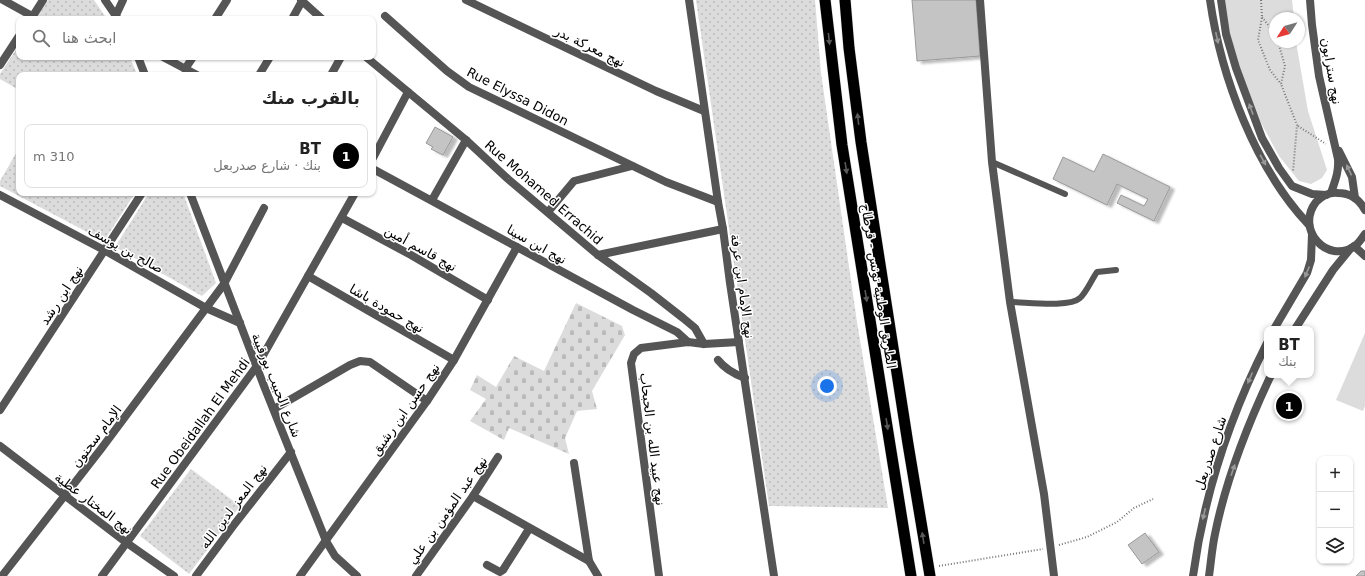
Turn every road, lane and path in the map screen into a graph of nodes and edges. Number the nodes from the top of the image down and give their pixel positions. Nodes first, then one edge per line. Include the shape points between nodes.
1 (2, 0) edge
2 (43, 0) edge
3 (105, 0) edge
4 (123, 0) edge
5 (227, 0) edge
6 (466, 0) edge
7 (689, 0) edge
8 (825, 0) edge
9 (845, 0) edge
10 (980, 0) edge
11 (1210, 0) edge
12 (1221, 0) edge
13 (1261, 0) edge
14 (1310, 0) edge
15 (302, 1) edge
16 (29, 16) edge
17 (33, 16) edge
18 (116, 16) edge
19 (117, 16) edge
20 (217, 16) edge
21 (294, 16) edge
22 (319, 16) edge
23 (385, 16) dead end
24 (1262, 17) junction
25 (1269, 26) edge
26 (16, 41) edge
27 (1280, 48) edge
28 (139, 60) edge
29 (168, 60) edge
30 (191, 60) edge
31 (268, 60) edge
32 (340, 60) edge
33 (370, 60) edge
34 (0, 65) edge
35 (185, 69) junction
36 (144, 72) edge
37 (191, 72) edge
38 (261, 72) edge
39 (334, 72) edge
40 (1281, 84) junction
41 (408, 92) junction
42 (704, 111) junction
43 (1297, 125) junction
44 (466, 140) junction
45 (1336, 148) junction
46 (376, 152) edge
47 (992, 162) junction
48 (632, 166) junction
49 (376, 171) edge
50 (1292, 186) junction
51 (1065, 194) dead end
52 (1328, 194) junction
53 (0, 195) edge
54 (140, 196) edge
55 (191, 196) edge
56 (353, 196) edge
57 (1360, 199) edge
58 (432, 200) junction
59 (718, 202) junction
60 (264, 208) dead end
61 (1365, 210) edge
62 (548, 212) junction
63 (342, 218) junction
64 (1309, 225) junction
65 (723, 229) junction
66 (1312, 234) junction
67 (1365, 234) edge
68 (517, 247) junction
69 (1352, 247) junction
70 (104, 250) junction
71 (598, 255) junction
72 (1365, 256) edge
73 (1116, 270) dead end
74 (308, 276) junction
75 (224, 284) junction
76 (488, 300) junction
77 (1010, 302) junction
78 (206, 308) junction
79 (240, 323) junction
80 (1276, 326) edge
81 (1297, 326) edge
82 (688, 342) junction
83 (739, 342) junction
84 (704, 344) junction
85 (1264, 349) edge
86 (454, 360) junction
87 (718, 360) dead end
88 (257, 366) junction
89 (745, 378) junction
90 (1270, 378) edge
91 (427, 401) junction
92 (274, 409) junction
93 (0, 410) edge
94 (0, 446) edge
95 (291, 452) junction
96 (498, 457) dead end
97 (574, 463) dead end
98 (65, 496) junction
99 (473, 496) junction
100 (529, 528) junction
101 (326, 541) junction
102 (127, 543) junction
103 (589, 562) junction
104 (487, 565) dead end
105 (2, 576) edge
106 (102, 576) edge
107 (174, 576) edge
108 (196, 576) edge
109 (300, 576) edge
110 (357, 576) edge
111 (416, 576) edge
112 (598, 576) edge
113 (659, 576) edge
114 (774, 576) edge
115 (911, 576) edge
116 (930, 576) edge
117 (1054, 576) edge
118 (1194, 576) edge
119 (1209, 576) edge

1 - 16 street
2 - 17 street
3 - 18 street
4 - 19 street
5 - 20 street
6 - 42 street, نهج معركة بدر via 656,91
7 - 42 street, نهج الإمام ابن عرفة
8 -> 115 highway, الطريق الوطنية تونس - قرطاج via 842,145
116 -> 9 highway, الطريق الوطنية تونس - قرطاج via 862,150
10 - 47 street
11 -> 64 street via 1228,80 1255,146 1281,191
50 -> 12 street via 1262,138 1236,68 1226,34
13 - 24 path
14 - 45 street, نهج سترابون via 1320,76
15 - 21 street
15 - 22 street
23 - 48 street, Rue Elyssa Didon via 469,87
24 - 25 path
24 - 40 path via 1258,40 1270,70
26 - 34 street
27 - 40 path via 1285,66
28 - 36 street
29 - 35 street
30 - 35 street
31 - 38 street
32 - 39 street
33 - 41 street, Rue Mohamed Errachid
35 - 37 street
40 - 43 path
41 - 44 street, Rue Mohamed Errachid
41 - 46 street
42 - 59 street, نهج الإمام ابن عرفة
43 - 45 path
43 - 50 path
44 - 58 street
44 - 62 street, Rue Mohamed Errachid
45 - 52 street, نهج سترابون via 1339,169
57 -> 45 street, نهج سترابون via 1352,177
47 - 51 lane
47 - 77 street
48 - 59 street, Rue Elyssa Didon
48 - 62 street via 574,181
49 - 58 street, نهج ابن سينا
50 - 52 street via 1312,194
52 - 57 street via 1344,193
52 - 64 street via 1312,207
53 - 70 street, صالح بن يوسف
54 - 70 street, نهج ابن رشد
55 - 75 street, شارع الحبيب بورقيبة
56 - 63 street, Rue Obeidallah El Mehdi
57 - 61 street
58 - 68 street, نهج ابن سينا
59 - 65 street, نهج الإمام ابن عرفة
60 - 75 street, الإمام سحنون
62 - 71 street, Rue Mohamed Errachid
63 - 74 street, Rue Obeidallah El Mehdi
63 - 76 street, نهج قاسم أمين
64 - 66 street
65 - 71 street
65 - 83 street, نهج الإمام ابن عرفة
66 - 69 street via 1320,244 1332,250
66 -> 80 street via 1311,260 1307,273
67 - 69 street
68 - 76 street, نهج حسن ابن رشيق
68 - 82 street, نهج ابن سينا via 677,332
69 - 72 street
69 - 81 street via 1333,270
70 - 78 street, صالح بن يوسف
70 - 93 street, نهج ابن رشد
71 - 84 street, Rue Mohamed Errachid via 695,328
73 - 77 lane via 1097,272 1075,302
74 - 86 street, نهج حمودة باشا
74 - 88 street, Rue Obeidallah El Mehdi
75 - 78 street, الإمام سحنون
75 - 79 street, شارع الحبيب بورقيبة
76 - 86 street, نهج حسن ابن رشيق
77 - 117 street via 1044,494
78 - 79 street, صالح بن يوسف
78 - 98 street, الإمام سحنون
79 - 88 street, شارع الحبيب بورقيبة
82 - 84 street, نهج عبيد الله بن الحبحاب
82 - 113 street, نهج عبيد الله بن الحبحاب via 641,348 634,354 631,363
83 - 84 street, نهج عبيد الله بن الحبحاب
83 - 89 street, نهج الإمام ابن عرفة
85 -> 118 street, شارع صدربعل via 1242,397 1212,480 1200,529
86 - 91 street, نهج حسن ابن رشيق
87 - 89 street via 726,369
88 - 92 street, شارع الحبيب بورقيبة
88 - 102 street, Rue Obeidallah El Mehdi
89 - 114 street, نهج الإمام ابن عرفة
119 -> 90 street, شارع صدربعل via 1215,534 1228,483 1252,417
91 - 92 street via 379,367 370,362 360,361
91 - 101 street, نهج حسن ابن رشيق
92 - 95 street, شارع الحبيب بورقيبة
94 - 98 street, نهج المختار عطية
95 - 101 street, شارع الحبيب بورقيبة
95 - 108 street, نهج المعز لدين الله
96 - 99 street, نهج عبد المؤمن بن علي
97 - 103 street
98 - 102 street, نهج المختار عطية
98 - 105 street, الإمام سحنون
99 - 100 street
99 - 111 street, نهج عبد المؤمن بن علي
100 - 103 street
100 - 104 street via 503,570 500,572
101 - 109 street, نهج حسن ابن رشيق
101 - 110 street, شارع الحبيب بورقيبة via 335,556
102 - 106 street, Rue Obeidallah El Mehdi
102 - 107 street, نهج المختار عطية
103 - 112 street

